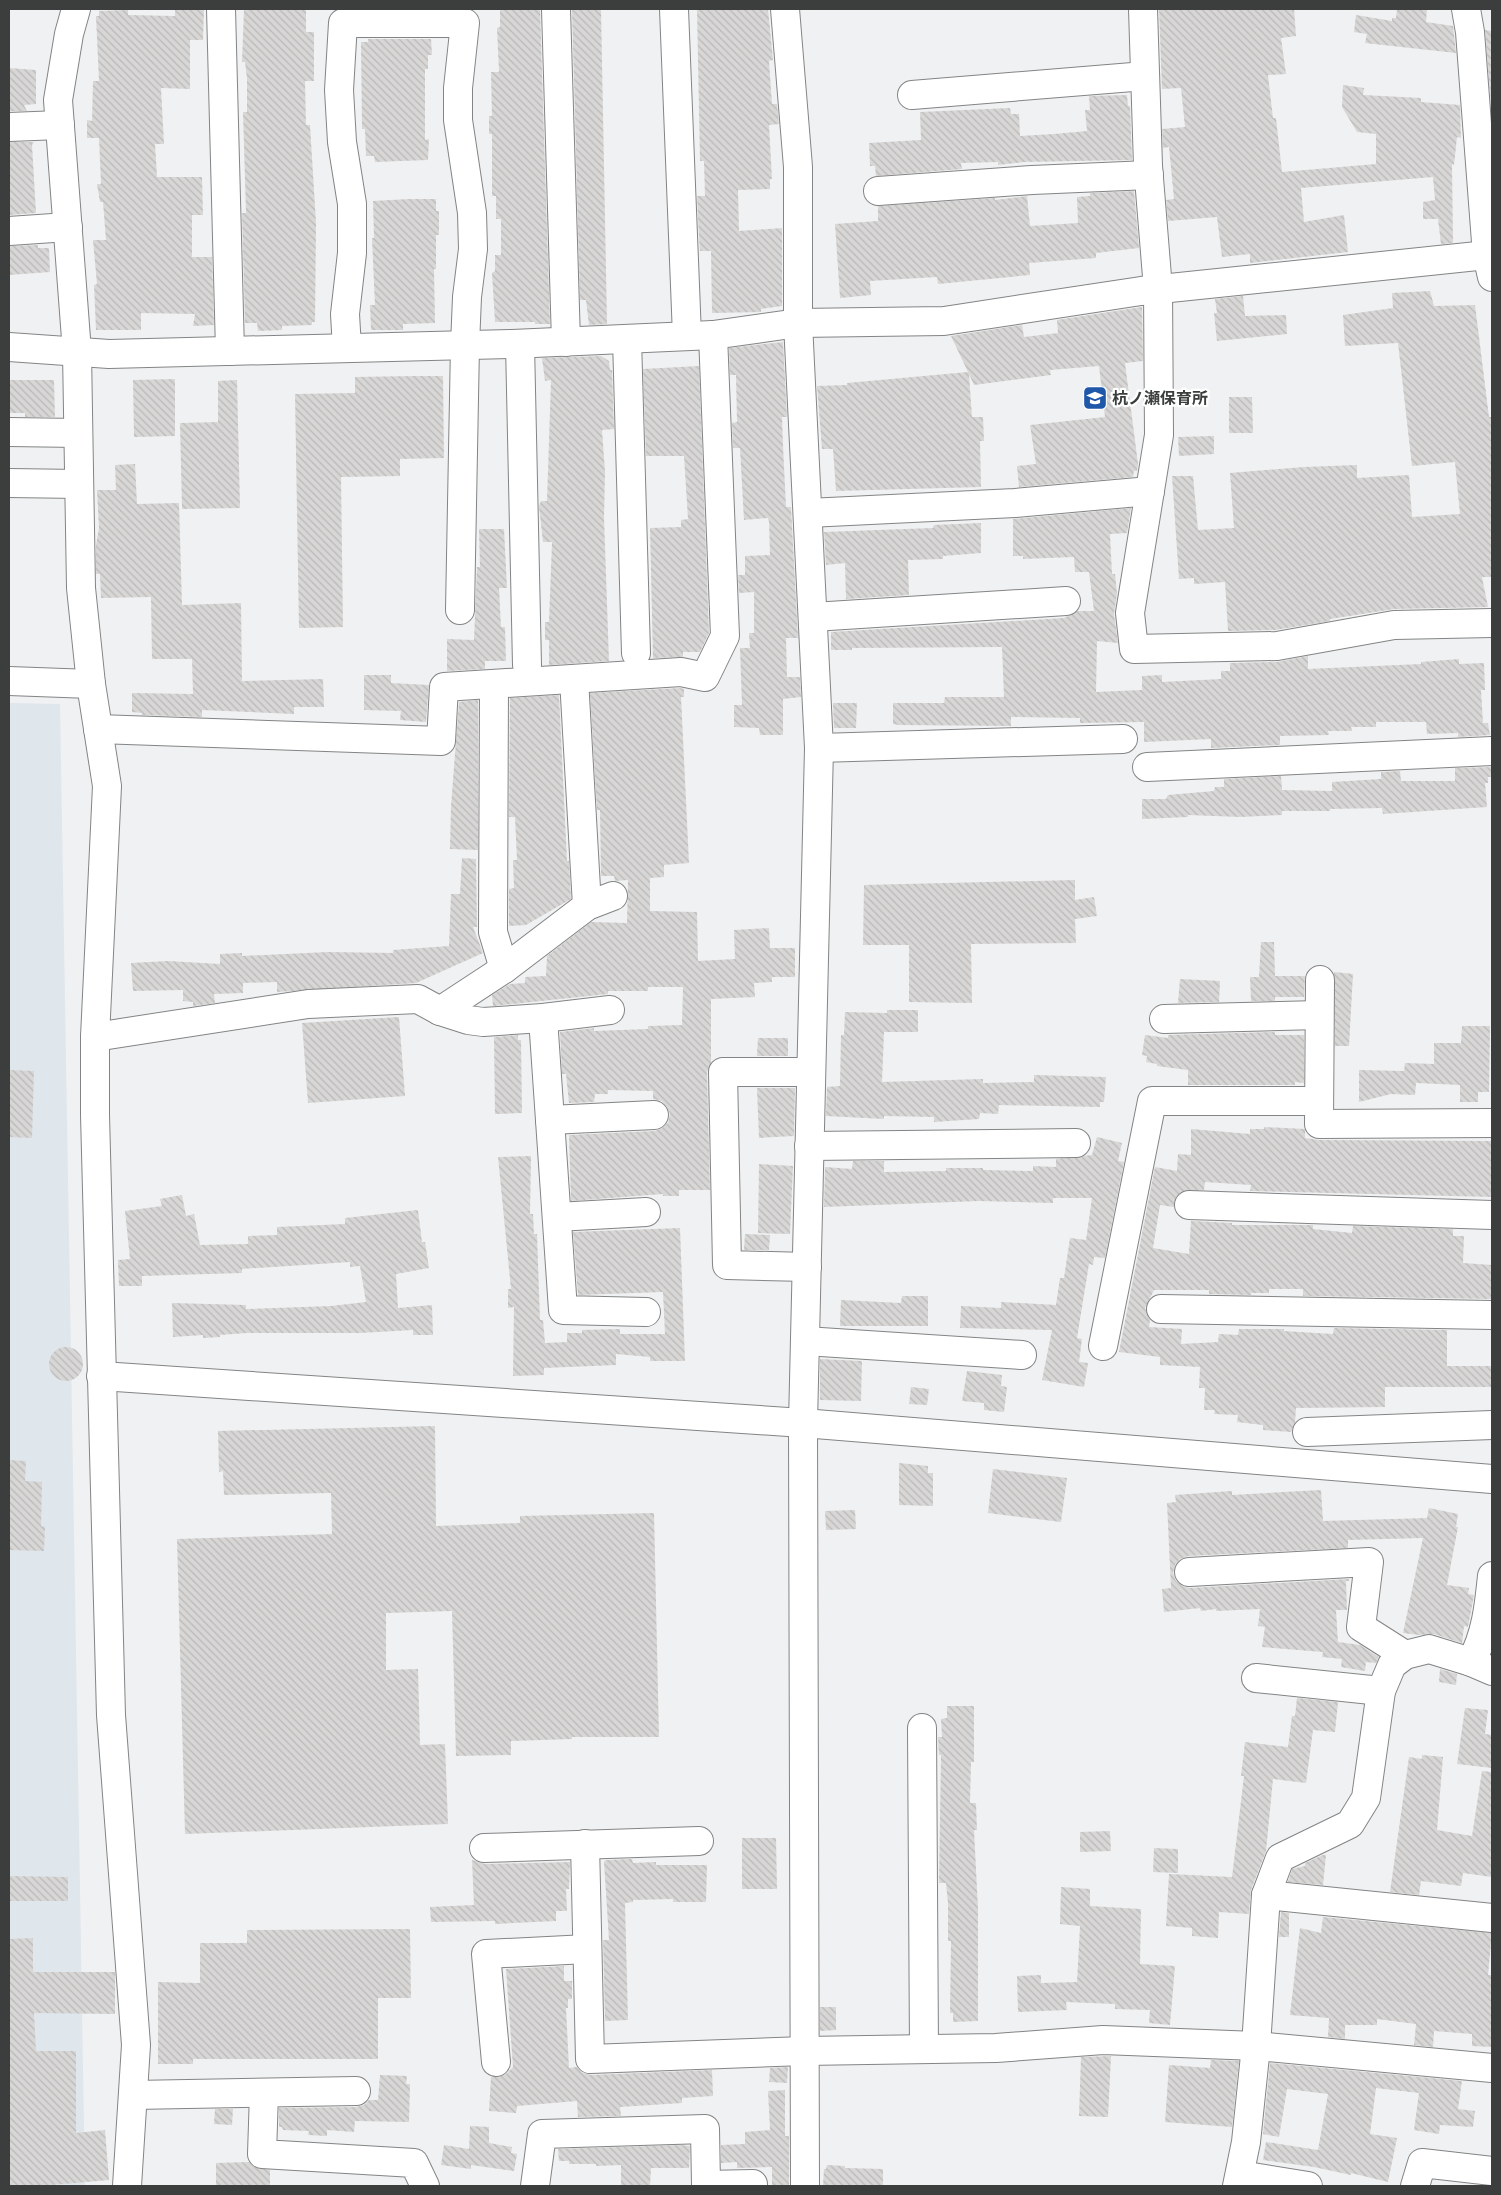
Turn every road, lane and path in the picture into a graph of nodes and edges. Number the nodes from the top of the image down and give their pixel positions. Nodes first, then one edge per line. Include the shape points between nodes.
1 (76, 9) edge
2 (221, 9) edge
3 (556, 9) edge
4 (674, 9) edge
5 (785, 9) edge
6 (1143, 9) edge
7 (1466, 9) edge
8 (1145, 76) junction
9 (912, 95) dead end
10 (60, 125) junction
11 (9, 127) edge
12 (1149, 175) junction
13 (878, 191) dead end
14 (68, 227) junction
15 (9, 231) edge
16 (1490, 266) edge
17 (1158, 290) junction
18 (798, 323) junction
19 (713, 335) junction
20 (687, 336) junction
21 (627, 339) junction
22 (566, 342) junction
23 (520, 344) junction
24 (465, 345) junction
25 (9, 347) edge
26 (347, 348) junction
27 (230, 351) junction
28 (77, 352) junction
29 (9, 432) edge
30 (78, 433) junction
31 (9, 483) edge
32 (79, 484) junction
33 (1150, 491) junction
34 (808, 513) junction
35 (1066, 601) dead end
36 (460, 610) dead end
37 (813, 617) junction
38 (1492, 624) edge
39 (636, 653) dead end
40 (527, 665) dead end
41 (574, 680) junction
42 (9, 681) edge
43 (91, 684) junction
44 (494, 685) junction
45 (98, 729) junction
46 (1123, 739) dead end
47 (819, 748) junction
48 (1492, 751) edge
49 (1147, 767) dead end
50 (613, 896) dead end
51 (587, 906) junction
52 (504, 969) junction
53 (1320, 980) dead end
54 (610, 1010) dead end
55 (440, 1011) junction
56 (1319, 1015) junction
57 (543, 1018) junction
58 (1164, 1019) dead end
59 (95, 1037) junction
60 (811, 1072) junction
61 (1319, 1101) junction
62 (654, 1115) dead end
63 (550, 1120) junction
64 (1492, 1123) edge
65 (1076, 1143) dead end
66 (809, 1146) junction
67 (1189, 1205) dead end
68 (646, 1212) dead end
69 (1492, 1215) edge
70 (556, 1217) junction
71 (807, 1267) junction
72 (1160, 1309) dead end
73 (646, 1312) dead end
74 (1492, 1314) edge
75 (805, 1342) junction
76 (1102, 1346) dead end
77 (1022, 1354) dead end
78 (102, 1376) junction
79 (802, 1423) junction
80 (1492, 1425) edge
81 (1307, 1432) dead end
82 (1492, 1479) edge
83 (1189, 1572) dead end
84 (1492, 1576) edge
85 (1405, 1655) junction
86 (1482, 1666) edge
87 (1256, 1678) dead end
88 (1381, 1691) junction
89 (922, 1728) dead end
90 (699, 1841) dead end
91 (585, 1844) junction
92 (484, 1848) dead end
93 (1266, 1896) junction
94 (1492, 1918) edge
95 (587, 1949) junction
96 (1256, 2046) junction
97 (924, 2049) junction
98 (804, 2051) junction
99 (496, 2062) dead end
100 (1492, 2068) edge
101 (356, 2091) dead end
102 (264, 2093) junction
103 (133, 2095) junction
104 (1492, 2171) edge
105 (1238, 2181) edge
106 (127, 2186) edge
107 (425, 2186) edge
108 (535, 2186) edge
109 (753, 2186) edge
110 (805, 2186) edge
111 (1308, 2186) edge
112 (1415, 2186) edge

1 - 10 street via 58,100
2 - 27 street
3 - 22 street
4 - 20 street
5 - 18 street via 798,168
6 - 8 street
7 - 16 street
8 - 9 street
8 - 12 street
10 - 11 street
10 - 14 street
12 - 13 street
12 - 17 street
14 - 15 street
14 - 28 street
16 - 17 street
17 - 18 street via 944,321
17 - 33 street via 1160,435
18 - 19 street
18 - 34 street
19 - 20 street
19 - 41 street via 724,636 705,677 681,672
20 - 21 street
21 - 22 street
21 - 39 street
22 - 23 street
23 - 24 street
23 - 40 street
24 - 26 street
24 - 26 street via 473,249 472,212 458,120 465,23 343,23 339,90 342,142 352,204 352,253 345,314
24 - 36 street
25 - 28 street
26 - 27 street
27 - 28 street
28 - 30 street
29 - 30 street
30 - 32 street
31 - 32 street
32 - 43 street via 81,588
33 - 34 street via 1015,503
33 - 38 street via 1130,613 1134,649 1277,646 1394,625
34 - 37 street
35 - 37 street
37 - 47 street
41 - 44 street
41 - 51 street
42 - 43 street
43 - 45 street
44 - 45 street via 444,687 441,741
44 - 52 street via 493,932
45 - 59 street via 107,786
46 - 47 street
47 - 60 street
48 - 49 street
50 - 51 street
51 - 52 street
52 - 55 street
53 - 56 street
54 - 57 street
55 - 57 street via 483,1022
55 - 59 street via 418,999 308,1004
56 - 58 street
56 - 61 street
57 - 63 street
59 - 78 street
60 - 66 street
60 - 71 street via 723,1072 726,1265
61 - 64 street via 1319,1124
61 - 76 street via 1152,1101
62 - 63 street
63 - 70 street
65 - 66 street
66 - 71 street
67 - 69 street
68 - 70 street
70 - 73 street via 563,1310
71 - 75 street
72 - 74 street
75 - 77 street
75 - 79 street
78 - 79 street
78 - 103 street via 111,1715 136,2045
79 - 82 street
79 - 98 street
80 - 81 street
83 - 85 street via 1369,1562 1361,1627
84 - 86 street via 1488,1612 1479,1647
85 - 86 street via 1428,1649
85 - 88 street via 1392,1665
87 - 88 street
88 - 93 street via 1366,1798 1350,1824 1280,1858
89 - 97 street
90 - 91 street
91 - 92 street
91 - 95 street
93 - 94 street
93 - 96 street
95 - 98 street via 590,2059
95 - 99 street via 486,1954
96 - 97 street via 1104,2040 996,2048
96 - 100 street
96 - 105 street via 1246,2142
97 - 98 street
98 - 110 street
101 - 102 street
102 - 103 street
102 - 107 street via 262,2154 414,2163
103 - 106 street
104 - 112 street via 1422,2163
105 - 111 street
108 - 109 street via 542,2134 705,2129 706,2185

